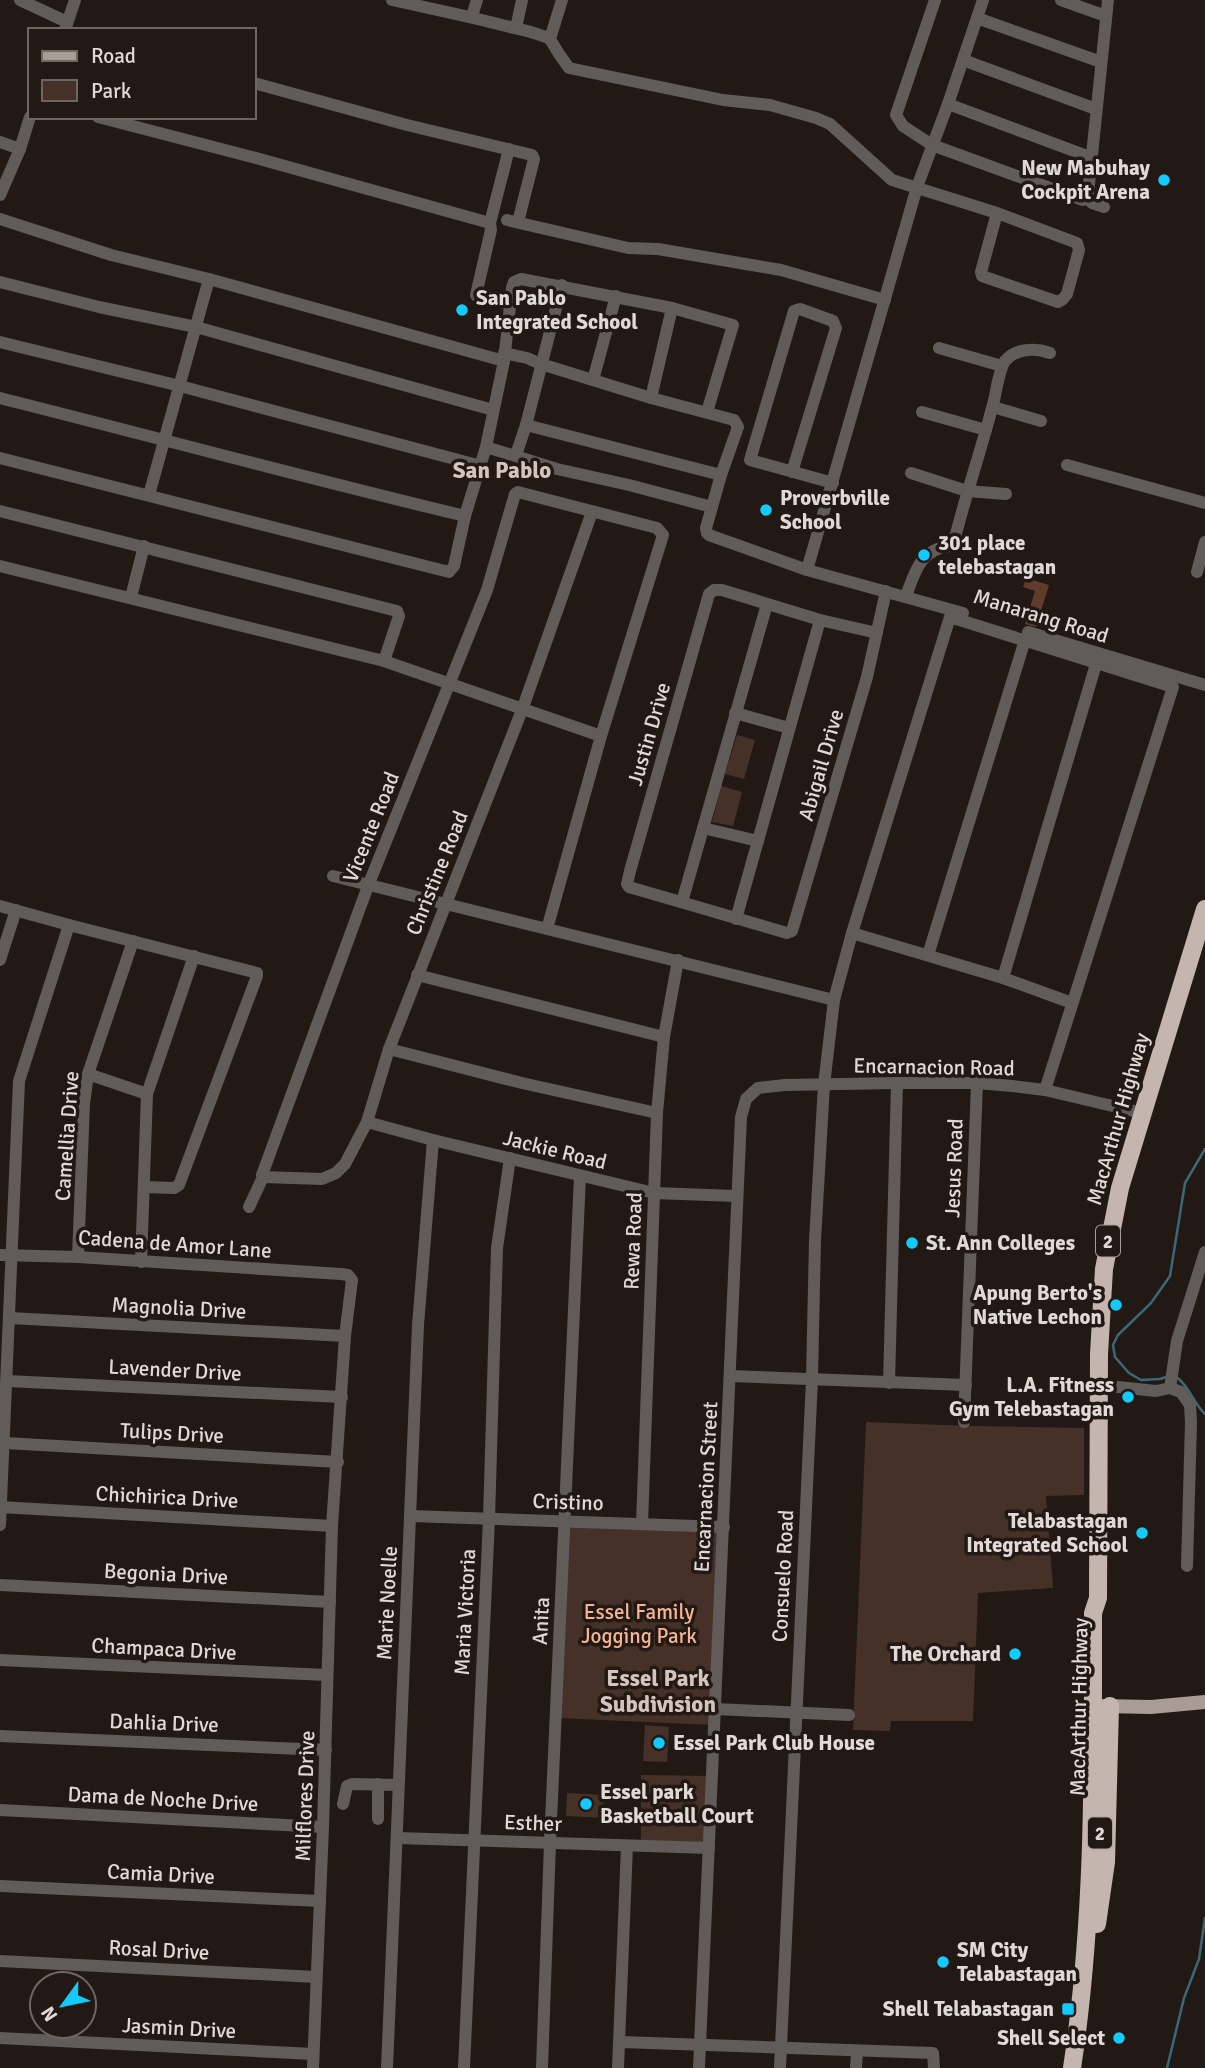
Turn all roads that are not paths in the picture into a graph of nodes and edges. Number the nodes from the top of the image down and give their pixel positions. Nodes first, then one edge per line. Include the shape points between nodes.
1 (20, 0) edge
2 (75, 0) edge
3 (392, 0) edge
4 (477, 0) edge
5 (522, 0) edge
6 (562, 0) edge
7 (934, 0) edge
8 (984, 0) edge
9 (1060, 0) edge
10 (1108, 0) edge
11 (431, 4) edge
12 (472, 16) junction
13 (1106, 16) junction
14 (977, 18) junction
15 (66, 26) edge
16 (516, 28) junction
17 (550, 39) junction
18 (963, 60) junction
19 (1101, 62) junction
20 (256, 84) edge
21 (948, 104) junction
22 (1096, 109) junction
23 (29, 119) edge
24 (106, 119) edge
25 (0, 142) edge
26 (932, 145) junction
27 (20, 149) junction
28 (509, 149) junction
29 (1090, 157) junction
30 (917, 187) junction
31 (0, 195) edge
32 (1087, 196) junction
33 (1104, 207) dead end
34 (997, 213) junction
35 (0, 219) edge
36 (490, 223) junction
37 (209, 279) junction
38 (0, 282) edge
39 (562, 285) junction
40 (616, 296) junction
41 (885, 300) junction
42 (511, 304) junction
43 (672, 308) junction
44 (196, 327) junction
45 (0, 342) edge
46 (939, 348) dead end
47 (1050, 353) dead end
48 (504, 357) junction
49 (541, 364) junction
50 (1002, 366) junction
51 (593, 380) junction
52 (180, 386) junction
53 (0, 398) edge
54 (651, 398) junction
55 (993, 407) junction
56 (492, 410) junction
57 (707, 412) junction
58 (922, 412) dead end
59 (1041, 421) dead end
60 (526, 425) junction
61 (986, 430) junction
62 (165, 439) junction
63 (486, 447) junction
64 (516, 456) junction
65 (0, 458) edge
66 (1066, 465) dead end
67 (481, 466) junction
68 (792, 472) junction
69 (911, 473) dead end
70 (720, 475) junction
71 (833, 482) junction
72 (967, 491) junction
73 (1006, 494) dead end
74 (149, 495) junction
75 (1205, 503) edge
76 (712, 507) junction
77 (0, 510) edge
78 (592, 512) junction
79 (466, 516) junction
80 (1205, 542) edge
81 (144, 546) junction
82 (0, 566) edge
83 (807, 570) junction
84 (1197, 572) dead end
85 (886, 591) junction
86 (906, 596) junction
87 (131, 597) junction
88 (767, 604) junction
89 (820, 620) junction
90 (877, 633) junction
91 (1026, 640) junction
92 (384, 661) junction
93 (1097, 664) junction
94 (449, 682) junction
95 (1205, 685) edge
96 (523, 710) junction
97 (735, 713) junction
98 (789, 729) junction
99 (601, 736) junction
100 (703, 828) junction
101 (758, 841) junction
102 (333, 876) dead end
103 (368, 886) junction
104 (682, 902) junction
105 (446, 904) junction
106 (0, 906) edge
107 (1205, 909) edge
108 (16, 910) junction
109 (736, 919) junction
110 (69, 925) junction
111 (547, 929) junction
112 (852, 933) junction
113 (133, 940) junction
114 (928, 955) junction
115 (194, 956) junction
116 (0, 958) edge
117 (678, 960) junction
118 (417, 975) junction
119 (1003, 978) junction
120 (834, 1000) junction
121 (1072, 1003) junction
122 (664, 1037) junction
123 (389, 1049) junction
124 (88, 1074) junction
125 (897, 1083) junction
126 (977, 1083) junction
127 (824, 1085) junction
128 (1045, 1090) junction
129 (147, 1094) junction
130 (657, 1113) junction
131 (1142, 1113) junction
132 (741, 1117) joint
133 (367, 1122) junction
134 (433, 1140) junction
135 (510, 1158) junction
136 (580, 1176) junction
137 (263, 1177) junction
138 (144, 1187) junction
139 (654, 1194) junction
140 (736, 1196) junction
141 (249, 1207) dead end
142 (1205, 1252) edge
143 (6, 1255) edge
144 (78, 1257) junction
145 (141, 1262) junction
146 (348, 1275) joint
147 (10, 1318) junction
148 (345, 1336) junction
149 (730, 1376) junction
150 (812, 1379) junction
151 (1171, 1380) junction
152 (7, 1381) junction
153 (889, 1383) junction
154 (965, 1385) junction
155 (1099, 1385) junction
156 (342, 1397) junction
157 (964, 1422) dead end
158 (5, 1443) junction
159 (338, 1462) junction
160 (1, 1507) edge
161 (411, 1516) junction
162 (489, 1519) junction
163 (566, 1521) junction
164 (642, 1524) junction
165 (0, 1525) edge
166 (332, 1526) junction
167 (724, 1527) junction
168 (1187, 1566) dead end
169 (0, 1585) edge
170 (330, 1602) junction
171 (0, 1660) edge
172 (327, 1675) junction
173 (1205, 1702) edge
174 (1102, 1706) junction
175 (715, 1709) junction
176 (795, 1713) junction
177 (849, 1715) dead end
178 (0, 1736) edge
179 (326, 1750) junction
180 (377, 1784) junction
181 (398, 1785) junction
182 (343, 1804) dead end
183 (0, 1810) edge
184 (378, 1819) dead end
185 (323, 1827) junction
186 (397, 1838) junction
187 (473, 1840) junction
188 (550, 1843) junction
189 (627, 1846) junction
190 (709, 1847) junction
191 (0, 1886) edge
192 (320, 1901) junction
193 (0, 1961) edge
194 (316, 1978) junction
195 (0, 2038) edge
196 (621, 2042) junction
197 (702, 2044) junction
198 (781, 2048) junction
199 (857, 2051) junction
200 (313, 2054) junction
201 (313, 2068) edge
202 (387, 2068) edge
203 (464, 2068) edge
204 (542, 2068) edge
205 (618, 2068) edge
206 (699, 2068) edge
207 (780, 2068) edge
208 (856, 2068) edge
209 (934, 2068) edge
210 (1072, 2068) edge
211 (1082, 2068) edge

1 - 15 street
2 - 15 street
3 - 11 street
4 - 12 street
5 - 16 street
6 - 17 street
7 - 26 street via 895,115 903,126
8 - 14 street
9 - 13 street
10 - 13 street
11 - 12 street
12 - 16 street
13 - 19 street
14 - 18 street
14 - 19 street
16 - 17 street
17 - 30 street via 574,70 770,105 816,118 830,124 892,180
18 - 21 street
18 - 22 street
19 - 22 street
20 - 28 street
21 - 26 street
21 - 29 street
22 - 29 street
23 - 27 street
24 - 36 street
25 - 27 street
26 - 30 street
26 - 32 street via 1083,200
27 - 31 street
28 - 36 street
28 - 41 street via 534,159 512,221 628,248 781,270
29 - 32 street
30 - 34 street
30 - 41 street
32 - 33 street
34 - 34 street via 1077,243 1079,250 1063,299 1058,302 981,274
35 - 37 street via 111,255
36 - 42 street via 476,295
37 - 44 street
37 - 48 street
38 - 44 street
39 - 40 street
39 - 42 street via 521,279 514,282
39 - 49 street
40 - 43 street
40 - 51 street
41 - 71 street
42 - 48 street
43 - 54 street
43 - 57 street via 733,325
44 - 52 street
44 - 56 street
45 - 52 street
46 - 50 street
47 - 50 street via 1019,353
48 - 49 street
48 - 56 street
49 - 51 street
49 - 60 street
50 - 55 street
51 - 54 street
52 - 62 street
52 - 67 street
53 - 62 street
54 - 57 street
55 - 59 street
55 - 61 street
56 - 63 street
57 - 70 street via 737,423
58 - 61 street
60 - 64 street
60 - 70 street
61 - 72 street
62 - 74 street
62 - 79 street
63 - 64 street
63 - 67 street
64 - 76 street
65 - 74 street
66 - 75 street
67 - 79 street
68 - 68 street via 836,328 833,321 800,309 794,311 750,457
68 - 71 street
69 - 72 street
70 - 76 street
71 - 83 street
72 - 73 street
72 - 86 street via 952,543 930,551
74 - 79 street via 449,572
76 - 83 street, Manarang Road via 707,533 712,537
77 - 81 street
78 - 94 street, Vicente Road via 515,494 487,590
78 - 96 street, Christine Road
78 - 99 street via 657,528 663,535
80 - 84 street
81 - 87 street
81 - 92 street via 397,611
82 - 87 street
83 - 85 street, Manarang Road
85 - 86 street, Manarang Road
85 - 90 street, Abigail Drive
86 - 95 street, Manarang Road
87 - 92 street
88 - 89 street
88 - 97 street
88 - 104 street, Justin Drive via 722,590 709,594 627,884
89 - 90 street
89 - 98 street, Abigail Drive
90 - 109 street, Abigail Drive via 792,931
91 - 93 street
91 - 112 street, Consuelo Road via 950,617
91 - 114 street
92 - 94 street
93 - 119 street
93 - 121 street via 1173,687
94 - 96 street
94 - 103 street, Vicente Road
96 - 99 street
96 - 105 street, Christine Road
97 - 98 street
97 - 100 street
98 - 101 street, Abigail Drive
99 - 111 street
100 - 101 street
100 - 104 street
101 - 109 street, Abigail Drive
102 - 103 street
103 - 105 street
103 - 137 street, Vicente Road
104 - 109 street
105 - 111 street
105 - 118 street, Christine Road
106 - 108 street
107 - 131 highway, MacArthur Highway / 2
108 - 110 street
108 - 116 street
110 - 113 street
110 - 143 street via 19,1081
111 - 117 street
112 - 114 street
112 - 120 street, Consuelo Road
113 - 115 street
113 - 124 street, Camellia Drive
114 - 119 street
115 - 129 street
115 - 138 street via 257,976 179,1185
117 - 120 street
117 - 122 street, Rewa Road
118 - 122 street
118 - 123 street, Christine Road
119 - 121 street
120 - 127 street, Consuelo Road
121 - 128 street
122 - 130 street, Rewa Road
123 - 130 street
123 - 133 street, Christine Road
124 - 129 street
124 - 144 street, Camellia Drive
125 - 126 street, Encarnacion Road
125 - 127 street, Encarnacion Road
125 - 153 street
126 - 128 street, Encarnacion Road
126 - 154 street, Jesus Road
127 - 132 street, Encarnacion Road via 758,1088 746,1099
127 - 150 street, Consuelo Road
128 - 131 street, Encarnacion Road
129 - 138 street
130 - 139 street, Rewa Road
131 - 155 highway, MacArthur Highway / 2 via 1105,1256
132 - 140 street, Encarnacion Street
133 - 134 street, Jackie Road
133 - 137 street, Christine Road via 345,1164 330,1177
134 - 135 street, Jackie Road
134 - 161 street, Marie Noelle via 418,1325
135 - 136 street, Jackie Road
135 - 162 street, Maria Victoria via 497,1248
136 - 139 street, Jackie Road
136 - 163 street, Anita
137 - 141 street, Vicente Road
138 - 145 street
139 - 140 street, Jackie Road
139 - 164 street, Rewa Road
140 - 149 street, Encarnacion Street
142 - 151 street via 1177,1341
143 - 144 street, Cadena de Amor Lane
143 - 147 street
144 - 145 street, Cadena de Amor Lane
145 - 146 street, Cadena de Amor Lane
146 - 148 street, Milflores Drive via 352,1280
147 - 148 street, Magnolia Drive
147 - 152 street
148 - 156 street, Milflores Drive
149 - 150 street
149 - 167 street, Encarnacion Street
150 - 153 street
150 - 176 street, Consuelo Road
151 - 155 street via 1156,1391
151 - 168 street via 1185,1395 1191,1413
152 - 156 street, Lavender Drive
152 - 158 street
153 - 154 street
154 - 157 street, Jesus Road
155 - 174 highway, MacArthur Highway / 2 via 1098,1598 1093,1613
156 - 159 street, Milflores Drive
158 - 159 street, Tulips Drive
158 - 160 street
159 - 166 street, Milflores Drive
160 - 165 street
160 - 166 street, Chichirica Drive
161 - 162 street, Cristino
161 - 181 street, Marie Noelle
162 - 163 street, Cristino
162 - 187 street, Maria Victoria
163 - 164 street, Cristino
163 - 188 street, Anita
164 - 167 street, Cristino
166 - 170 street, Milflores Drive
167 - 175 street, Encarnacion Street
169 - 170 street, Begonia Drive
170 - 172 street, Milflores Drive
171 - 172 street, Champaca Drive
172 - 179 street, Milflores Drive
173 - 174 main road
174 - 210 highway, MacArthur Highway / 2 via 1083,1996
174 - 211 highway, MacArthur Highway / 2 via 1096,1931
175 - 176 street
175 - 190 street, Encarnacion Street
176 - 177 street
176 - 198 street, Consuelo Road
178 - 179 street, Dahlia Drive
179 - 185 street, Milflores Drive
180 - 181 street
180 - 182 street via 347,1786
180 - 184 street
181 - 186 street, Marie Noelle
183 - 185 street, Dama de Noche Drive
185 - 192 street, Milflores Drive
186 - 187 street, Esther
186 - 202 street, Marie Noelle
187 - 188 street, Esther
187 - 203 street, Maria Victoria
188 - 189 street, Esther
188 - 204 street, Anita
189 - 190 street, Esther
189 - 196 street
190 - 197 street, Encarnacion Street
191 - 192 street, Camia Drive
192 - 194 street, Milflores Drive
193 - 194 street, Rosal Drive
194 - 200 street, Milflores Drive
195 - 200 street, Jasmin Drive
196 - 197 street
196 - 205 street
197 - 198 street
197 - 206 street, Encarnacion Street
198 - 199 street
198 - 207 street, Consuelo Road
199 - 208 street
199 - 209 street via 933,2053
200 - 201 street, Milflores Drive

